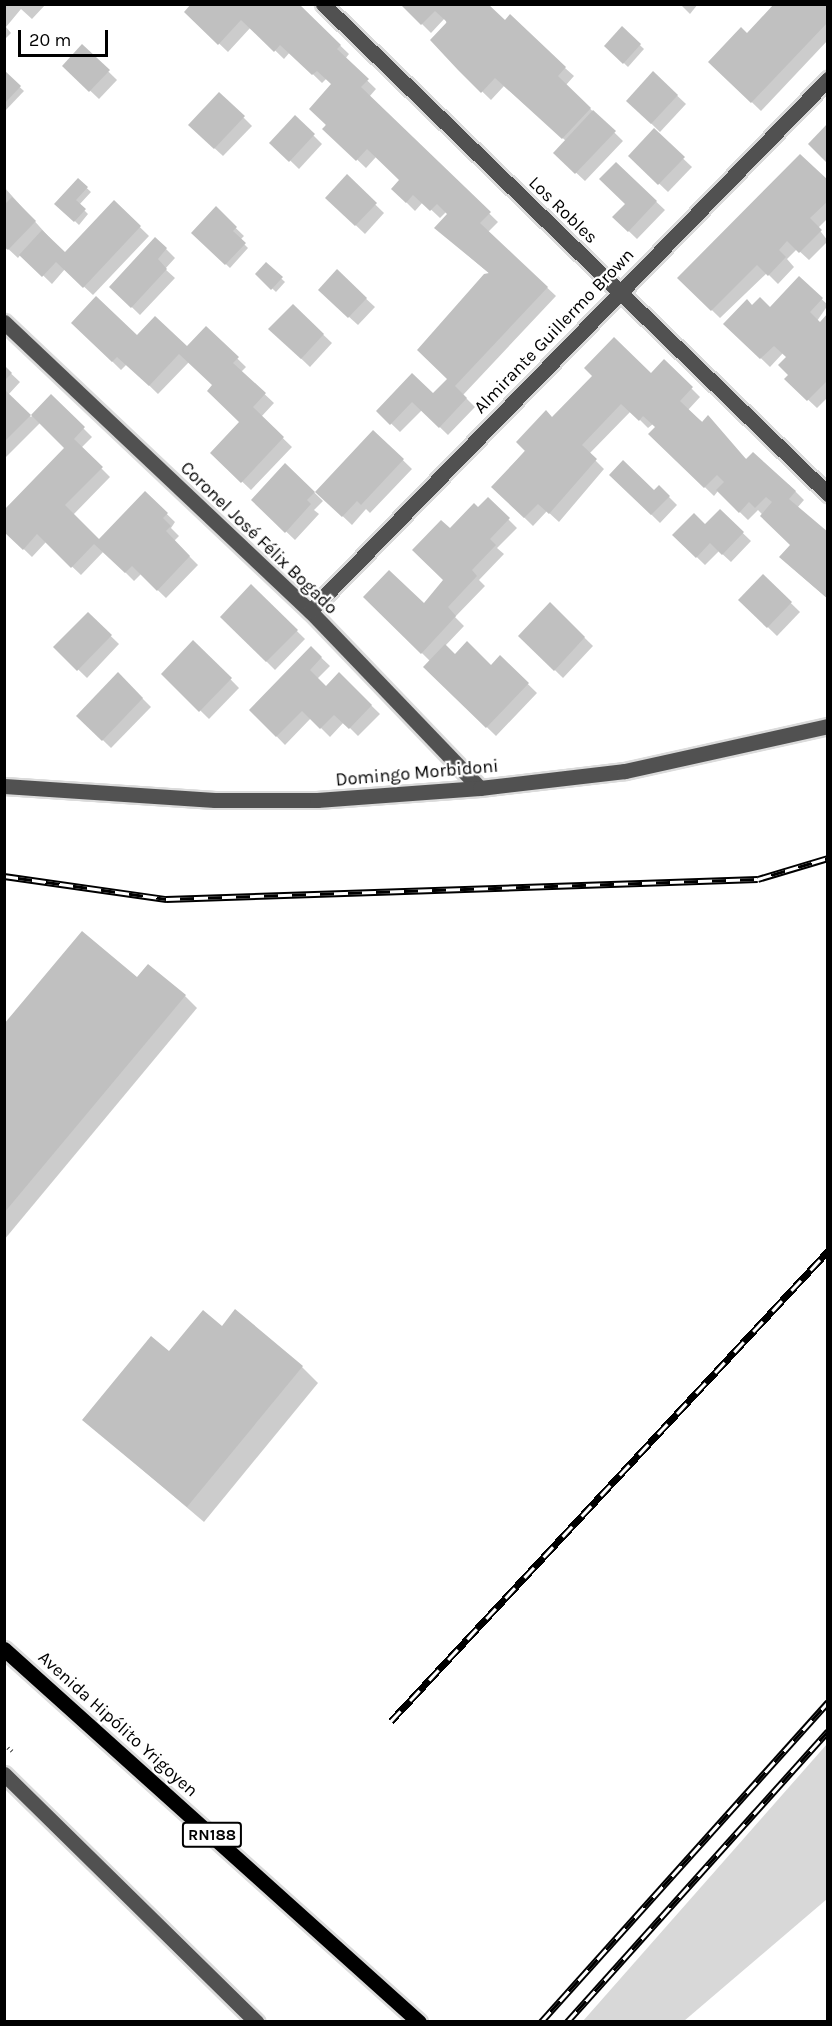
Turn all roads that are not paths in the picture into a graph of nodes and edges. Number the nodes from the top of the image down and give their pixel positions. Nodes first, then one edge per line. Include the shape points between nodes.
1 (323, 4) edge
2 (828, 79) edge
3 (618, 292) junction
4 (4, 322) edge
5 (828, 494) edge
6 (310, 611) junction
7 (828, 726) edge
8 (4, 786) edge
9 (480, 788) junction
10 (4, 1648) edge
11 (4, 1774) edge
12 (256, 2022) edge
13 (419, 2022) edge

1 - 3 street, Los Robles
2 - 3 street, Almirante Guillermo Brown
3 - 5 street, Los Robles
3 - 6 street, Almirante Guillermo Brown
4 - 6 street, Coronel José Félix Bogado
6 - 9 street, Coronel José Félix Bogado
7 - 9 street, Domingo Morbidoni via 626,771
8 - 9 street, Domingo Morbidoni via 215,800 317,800
10 - 13 main road, Avenida Hipólito Yrigoyen / RN188
11 - 12 street

